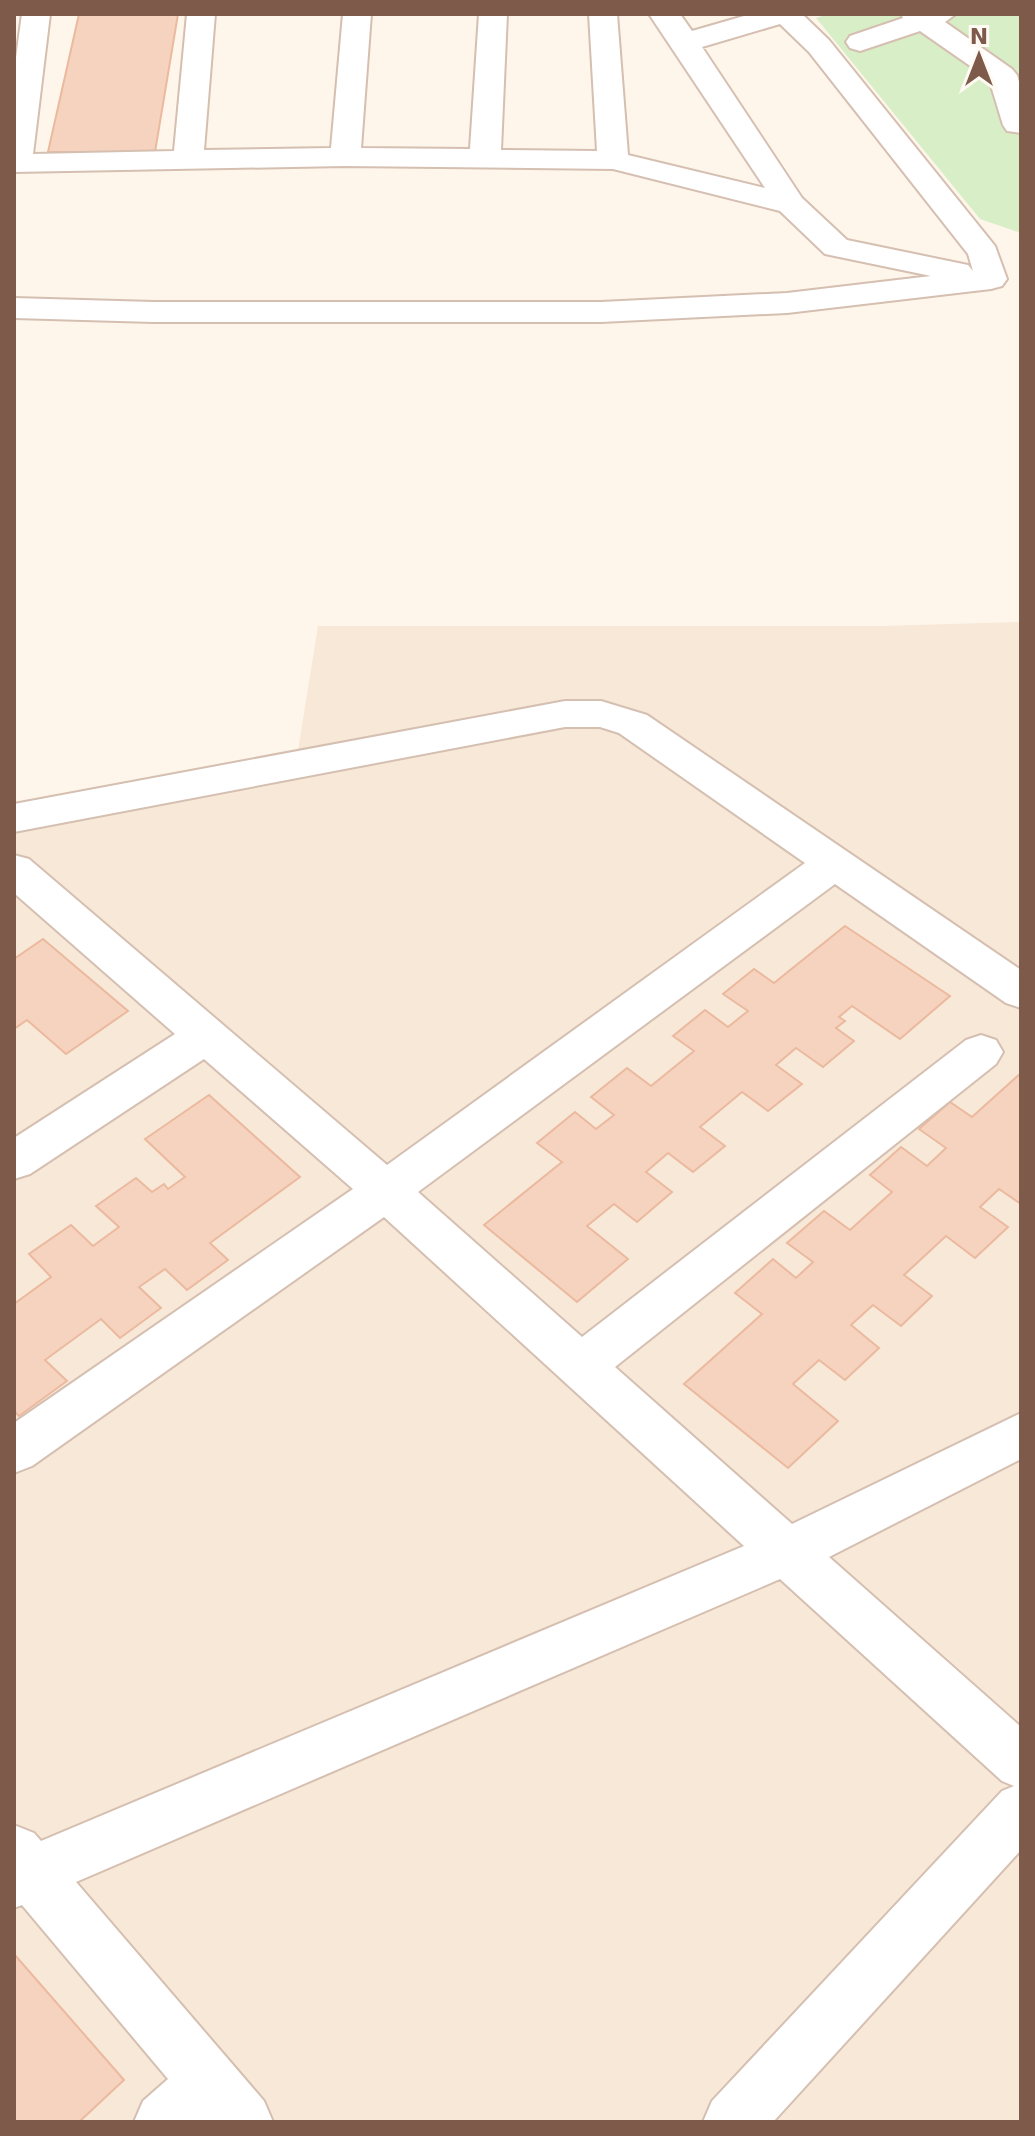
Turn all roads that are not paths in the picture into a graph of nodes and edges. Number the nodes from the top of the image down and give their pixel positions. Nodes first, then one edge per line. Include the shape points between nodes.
1 (201, 14) edge
2 (357, 14) edge
3 (493, 14) edge
4 (603, 14) edge
5 (663, 14) edge
6 (784, 14) edge
7 (927, 16) edge
8 (27, 30) edge
9 (860, 42) dead end
10 (683, 43) junction
11 (1012, 65) edge
12 (1018, 125) dead end
13 (345, 157) junction
14 (485, 160) junction
15 (613, 160) junction
16 (188, 162) junction
17 (15, 163) edge
18 (791, 204) junction
19 (991, 279) junction
20 (14, 308) edge
21 (14, 818) edge
22 (834, 863) junction
23 (22, 889) edge
24 (1021, 992) edge
25 (206, 1036) junction
26 (981, 1052) dead end
27 (14, 1161) edge
28 (386, 1191) junction
29 (581, 1366) junction
30 (1021, 1435) edge
31 (14, 1451) edge
32 (787, 1552) junction
33 (1021, 1763) edge
34 (1021, 1810) edge
35 (20, 1868) edge
36 (226, 2102) edge
37 (164, 2122) edge
38 (733, 2122) edge

1 - 16 street
2 - 13 street
3 - 14 street
4 - 15 street
5 - 10 street
6 - 10 street
6 - 19 street via 819,46 984,253
7 - 9 street
7 - 11 street
8 - 17 street
10 - 18 street
11 - 12 street
13 - 14 street
13 - 16 street
14 - 15 street
15 - 18 street
16 - 17 street
18 - 19 street via 836,247
19 - 20 street via 787,303 601,312
21 - 22 street via 565,714 601,714 633,724
22 - 24 street
22 - 28 street
23 - 25 street
25 - 27 street
25 - 28 street
26 - 29 street
28 - 29 street
28 - 31 street
29 - 32 street
30 - 32 street
32 - 33 street
32 - 35 street
34 - 38 street
35 - 36 street
36 - 37 street

